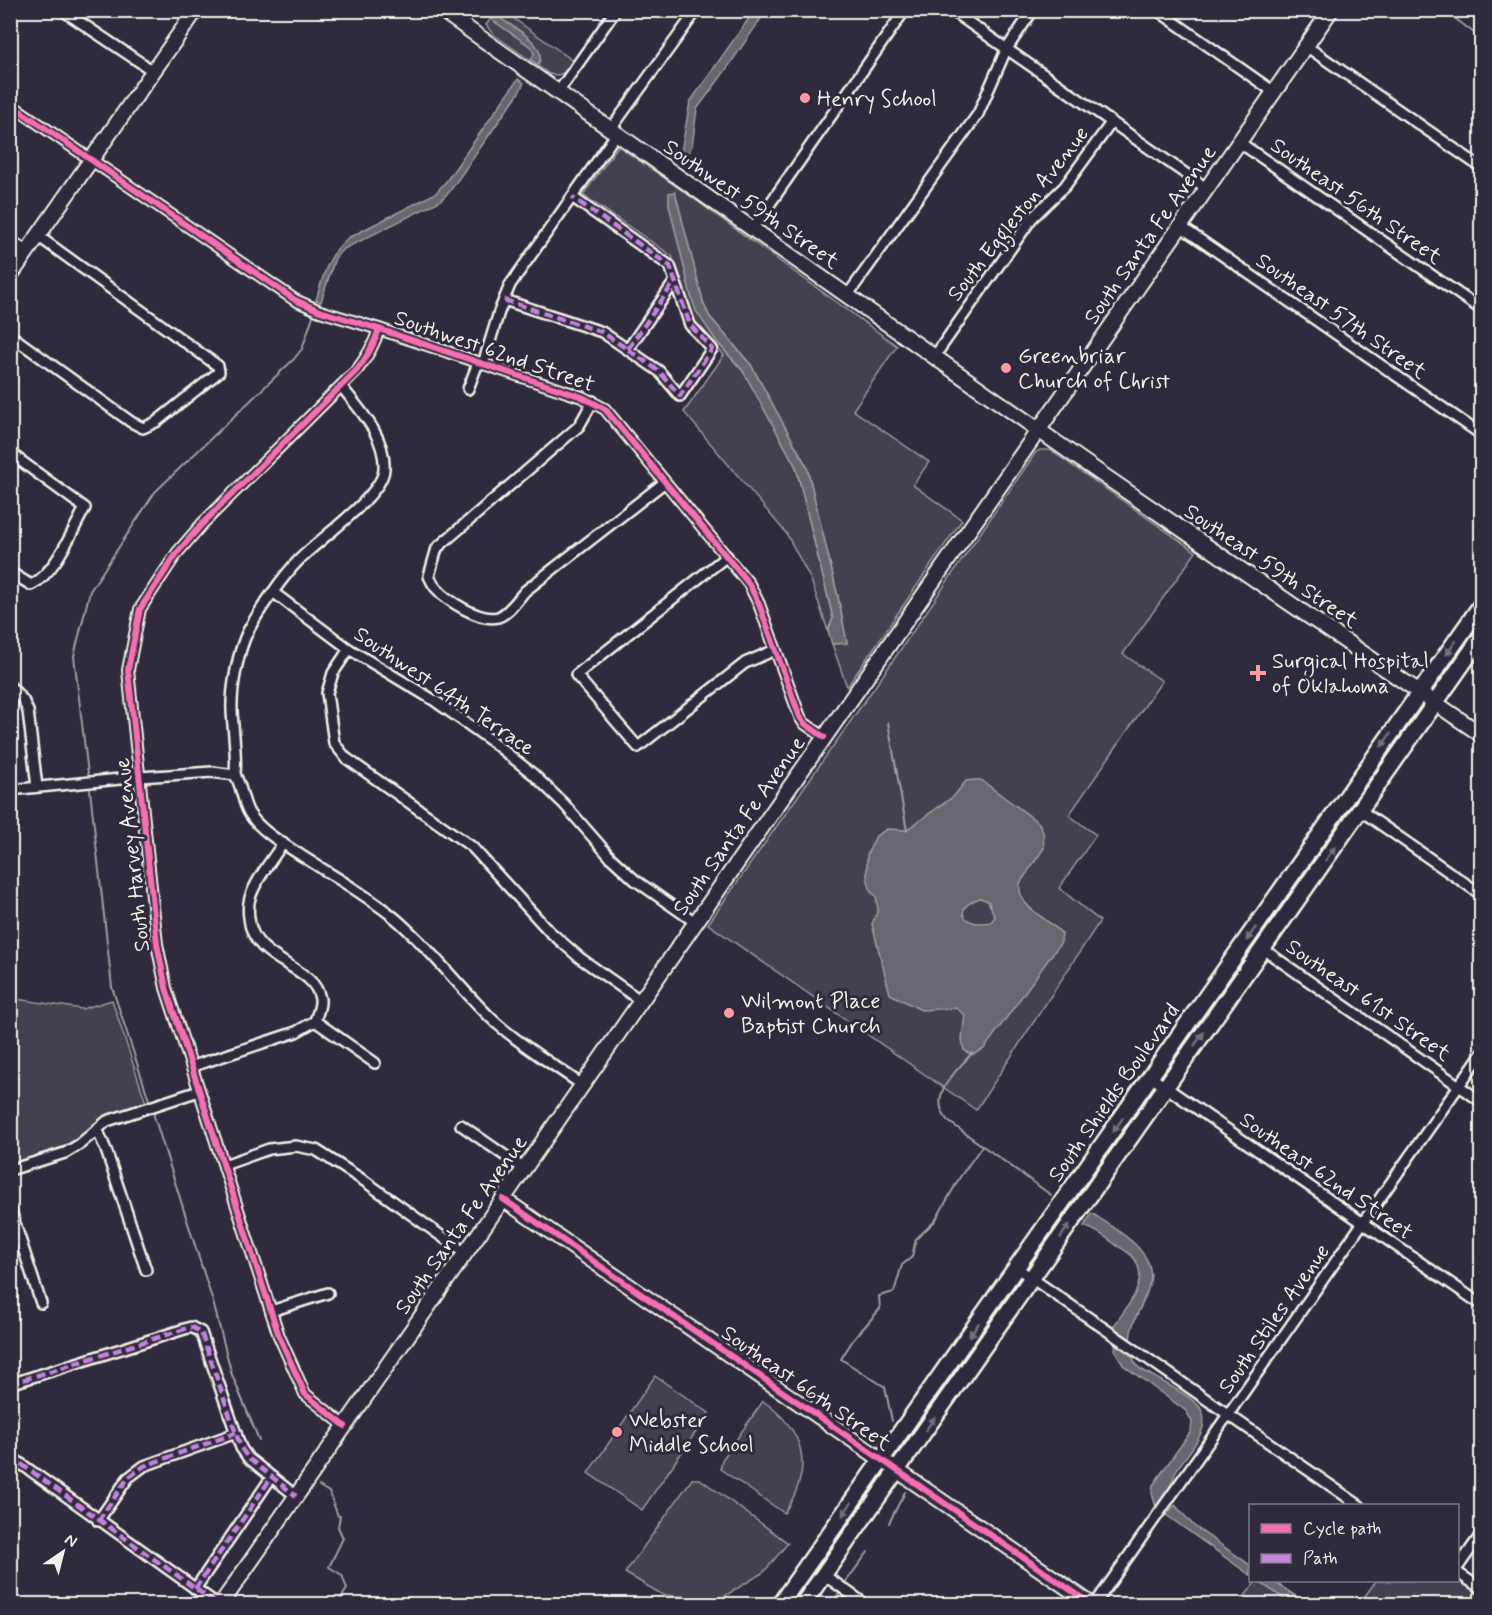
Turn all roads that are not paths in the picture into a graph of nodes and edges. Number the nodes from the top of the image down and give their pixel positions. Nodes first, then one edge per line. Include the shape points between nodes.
1 (62, 10) edge
2 (196, 10) edge
3 (441, 10) edge
4 (616, 10) edge
5 (697, 10) edge
6 (905, 10) edge
7 (951, 10) edge
8 (1033, 10) edge
9 (1157, 10) edge
10 (1331, 10) edge
11 (1306, 46) junction
12 (1006, 50) junction
13 (153, 71) junction
14 (558, 92) junction
15 (1274, 92) junction
16 (10, 104) edge
17 (1111, 123) junction
18 (614, 131) junction
19 (1239, 142) junction
20 (92, 160) junction
21 (1482, 168) edge
22 (1206, 188) junction
23 (572, 197) junction
24 (1180, 226) junction
25 (753, 228) junction
26 (38, 236) junction
27 (10, 240) edge
28 (27, 252) junction
29 (10, 276) edge
30 (675, 281) junction
31 (847, 296) junction
32 (504, 300) junction
33 (1482, 310) edge
34 (379, 329) junction
35 (10, 334) edge
36 (628, 349) junction
37 (934, 357) junction
38 (481, 363) junction
39 (341, 386) junction
40 (468, 389) dead end
41 (593, 401) junction
42 (1038, 430) junction
43 (1482, 435) edge
44 (10, 453) edge
45 (665, 482) junction
46 (727, 556) junction
47 (10, 572) edge
48 (274, 593) junction
49 (1482, 604) edge
50 (1482, 636) edge
51 (349, 649) junction
52 (775, 650) junction
53 (10, 686) edge
54 (1419, 693) junction
55 (1435, 702) junction
56 (1482, 735) edge
57 (824, 737) junction
58 (235, 775) junction
59 (140, 777) junction
60 (37, 787) junction
61 (10, 790) edge
62 (1360, 810) junction
63 (283, 843) junction
64 (1284, 886) junction
65 (1482, 895) edge
66 (1299, 897) junction
67 (695, 922) junction
68 (1263, 949) junction
69 (641, 1001) junction
70 (315, 1021) junction
71 (1482, 1053) edge
72 (375, 1063) dead end
73 (193, 1066) junction
74 (1151, 1077) junction
75 (582, 1085) junction
76 (1459, 1086) junction
77 (1166, 1087) junction
78 (199, 1091) junction
79 (1482, 1102) edge
80 (461, 1125) dead end
81 (98, 1131) junction
82 (224, 1165) junction
83 (524, 1169) junction
84 (10, 1170) edge
85 (503, 1199) junction
86 (10, 1208) edge
87 (1364, 1223) junction
88 (465, 1253) junction
89 (1017, 1268) junction
90 (146, 1269) dead end
91 (1032, 1278) junction
92 (328, 1293) dead end
93 (41, 1303) dead end
94 (1482, 1305) edge
95 (271, 1311) junction
96 (10, 1383) edge
97 (1228, 1415) junction
98 (345, 1426) junction
99 (236, 1433) junction
100 (10, 1456) edge
101 (880, 1461) junction
102 (897, 1472) junction
103 (271, 1478) junction
104 (296, 1496) junction
105 (1357, 1504) edge
106 (98, 1521) junction
107 (1482, 1533) edge
108 (1459, 1566) edge
109 (1459, 1574) edge
110 (824, 1575) junction
111 (195, 1589) junction
112 (1482, 1589) edge
113 (219, 1605) edge
114 (780, 1605) edge
115 (803, 1605) edge
116 (865, 1605) edge
117 (1093, 1605) edge

1 - 13 street
2 - 13 main road
3 - 14 main road, Southwest 59th Street
4 - 14 street
5 - 18 street
6 - 25 street
7 - 12 street
8 - 12 street
9 - 15 street
10 - 11 main road, South Santa Fe Avenue
11 - 15 main road, South Santa Fe Avenue
11 - 21 street
12 - 17 street
12 - 31 street via 978,114
13 - 20 main road
14 - 18 main road, Southwest 59th Street
15 - 19 main road, South Santa Fe Avenue
16 - 20 street, Southwest 62nd Street
17 - 22 street
17 - 37 street, South Eggleston Avenue via 1065,186 1032,218
18 - 23 street
18 - 25 main road, Southwest 59th Street
19 - 22 main road, South Santa Fe Avenue
19 - 33 street, Southeast 56th Street
20 - 26 main road
20 - 34 street, Southwest 62nd Street via 288,297
22 - 24 main road, South Santa Fe Avenue
23 - 30 street via 670,266
23 - 32 street via 510,285
24 - 42 main road, South Santa Fe Avenue
24 - 43 street, Southeast 57th Street
25 - 31 main road, Southwest 59th Street
26 - 28 main road
26 - 35 street via 218,366 219,372 156,422 142,428
27 - 28 street
28 - 29 main road
30 - 36 street
30 - 36 street via 690,325 712,349 680,396 659,371
31 - 37 main road, Southwest 59th Street
32 - 36 street via 602,332
32 - 38 street
34 - 38 street, Southwest 62nd Street
34 - 39 street, South Harvey Avenue via 369,355
37 - 42 main road, Southwest 59th Street
38 - 40 street
38 - 41 street, Southwest 62nd Street
39 - 48 street via 369,421 380,445 384,471 376,488 297,561
39 - 59 street, South Harvey Avenue via 202,524 177,553 140,609 128,670
41 - 45 street, Southwest 62nd Street via 611,416
41 - 45 street via 579,426 437,548 429,576 437,589 483,618 499,616 525,591
42 - 54 main road, Southeast 59th Street
42 - 57 main road, South Santa Fe Avenue
44 - 47 street via 85,508 50,570 40,580 31,585
45 - 46 street, Southwest 62nd Street
46 - 52 street, Southwest 62nd Street via 755,594
46 - 52 street via 576,675 638,747 745,663
48 - 51 street, Southwest 64th Terrace
48 - 58 street via 247,632 234,676
49 -> 54 main road, South Shields Boulevard
50 - 55 main road, South Shields Boulevard
51 - 67 street, Southwest 64th Terrace via 490,740 533,774 635,880
51 - 69 street via 333,673 327,693 334,742 346,758 472,847 549,931
52 - 57 street, Southwest 62nd Street via 800,717
53 - 60 street via 28,711
54 - 55 main road, Southeast 59th Street
54 -> 64 main road, South Shields Boulevard
55 - 56 main road, Southeast 59th Street
55 - 62 main road, South Shields Boulevard
57 - 67 main road, South Santa Fe Avenue
58 - 59 street via 212,772
58 - 63 street via 250,813
59 - 60 street
59 - 73 street, South Harvey Avenue via 157,944 166,988
60 - 61 street
62 - 65 street
66 -> 62 main road, South Shields Boulevard
63 - 70 street via 250,897 249,926 266,950 316,988 321,1001
63 - 75 street via 395,918 513,1037
64 - 66 main road
64 -> 74 main road, South Shields Boulevard
66 - 68 main road, South Shields Boulevard
67 - 69 main road, South Santa Fe Avenue
68 - 76 street, Southeast 61st Street
77 -> 68 main road, South Shields Boulevard
69 - 75 main road, South Santa Fe Avenue
70 - 72 street
70 - 73 street via 296,1032
71 - 76 street, South Stiles Avenue
73 - 78 street, South Harvey Avenue
74 - 77 street, Southeast 62nd Street
74 -> 89 main road, South Shields Boulevard
75 - 83 main road, South Santa Fe Avenue
76 - 79 street, Southeast 61st Street
76 - 87 street, South Stiles Avenue
77 - 87 street, Southeast 62nd Street
91 -> 77 main road, South Shields Boulevard
78 - 81 street via 107,1121
78 - 82 street, South Harvey Avenue
80 - 83 street
81 - 84 street via 65,1153
81 - 90 street
82 - 88 street via 269,1149 296,1146 316,1150
82 - 95 street, South Harvey Avenue
83 - 85 main road, South Santa Fe Avenue
85 - 88 main road, South Santa Fe Avenue
85 - 101 main road, Southeast 66th Street
86 - 93 street
87 - 94 street, Southeast 62nd Street
87 - 97 street, South Stiles Avenue
88 - 98 main road, South Santa Fe Avenue
89 - 91 street
89 -> 101 main road, South Shields Boulevard
91 - 97 street
102 -> 91 main road, South Shields Boulevard
92 - 95 street
95 - 98 street, South Harvey Avenue via 305,1394
96 - 99 street via 191,1327 201,1332
97 - 105 street
97 - 117 street, South Stiles Avenue
98 - 104 main road, South Santa Fe Avenue
99 - 103 street via 248,1458
99 - 106 street via 144,1466 128,1478
100 - 106 street
101 - 102 main road, Southeast 66th Street
101 -> 114 main road, South Shields Boulevard
102 - 110 main road, South Shields Boulevard
102 - 117 main road, Southeast 66th Street
103 - 104 street
103 - 111 street
104 - 113 main road, South Santa Fe Avenue
106 - 111 street
107 - 108 street
109 - 112 street
110 - 115 main road, South Shields Boulevard
110 - 116 street
111 - 113 street

